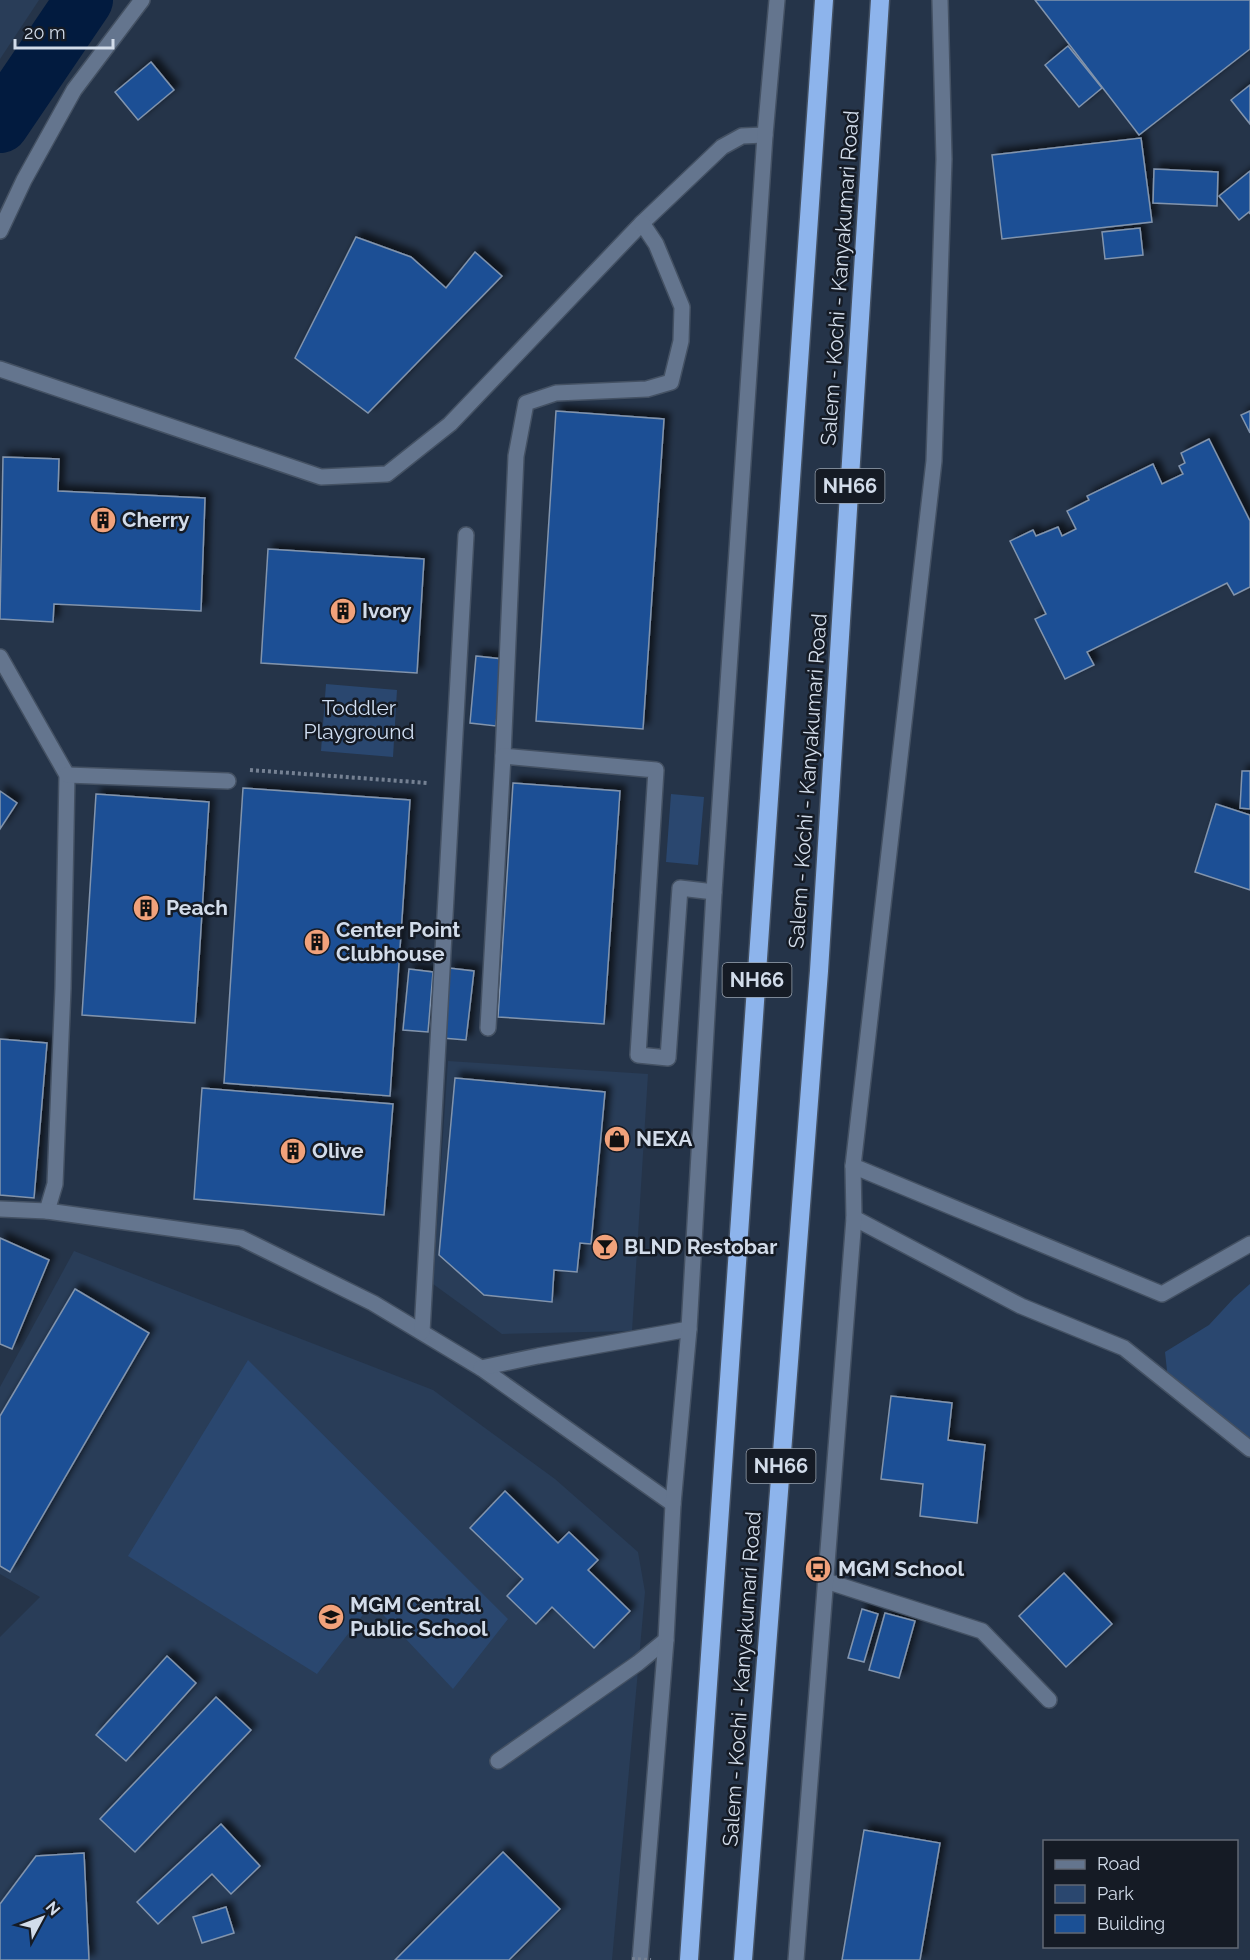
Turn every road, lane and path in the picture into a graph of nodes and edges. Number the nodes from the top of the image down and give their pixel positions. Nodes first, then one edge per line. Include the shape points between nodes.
1 (142, 0) edge
2 (777, 0) edge
3 (824, 0) edge
4 (880, 0) edge
5 (940, 0) edge
6 (765, 135) junction
7 (642, 223) junction
8 (0, 231) edge
9 (0, 369) edge
10 (466, 535) dead end
11 (0, 657) edge
12 (503, 756) junction
13 (67, 775) junction
14 (228, 781) joint
15 (452, 785) junction
16 (714, 892) junction
17 (488, 1028) dead end
18 (853, 1166) junction
19 (0, 1209) edge
20 (47, 1211) junction
21 (854, 1218) junction
22 (1250, 1244) edge
23 (689, 1329) junction
24 (422, 1332) junction
25 (481, 1368) junction
26 (1250, 1449) edge
27 (673, 1504) junction
28 (826, 1581) junction
29 (666, 1640) junction
30 (1049, 1700) dead end
31 (498, 1761) dead end
32 (636, 1959) edge
33 (651, 1960) edge
34 (689, 1960) edge
35 (743, 1960) edge
36 (796, 1960) edge

1 - 8 street via 74,90
2 - 6 street
3 - 34 highway, Salem - Kochi - Kanyakumari Road / NH66
4 - 35 highway, Salem - Kochi - Kanyakumari Road / NH66 via 819,971
5 - 18 street via 944,159 934,461
6 - 7 street via 742,136 722,147
6 - 16 street
7 - 9 street via 450,424 387,474 321,477
7 - 12 street via 656,244 682,307 681,341 671,382 647,389 556,393 526,403 516,456
10 - 15 street
11 - 13 street
12 - 16 street via 656,770 638,1055 668,1058 680,888
12 - 17 street
13 - 14 street
13 - 20 street via 55,1184
14 - 15 path via 247,770
15 - 24 street
16 - 23 street
18 - 21 street
18 - 22 street via 1162,1294
19 - 20 street
20 - 24 street via 241,1238 373,1303
21 - 26 street via 1021,1306 1124,1348
21 - 28 street
23 - 25 street
23 - 27 street
24 - 25 street
25 - 27 street
27 - 29 street
28 - 30 street via 982,1631
28 - 36 street
29 - 31 street
29 - 32 street
32 - 33 path, bridge

